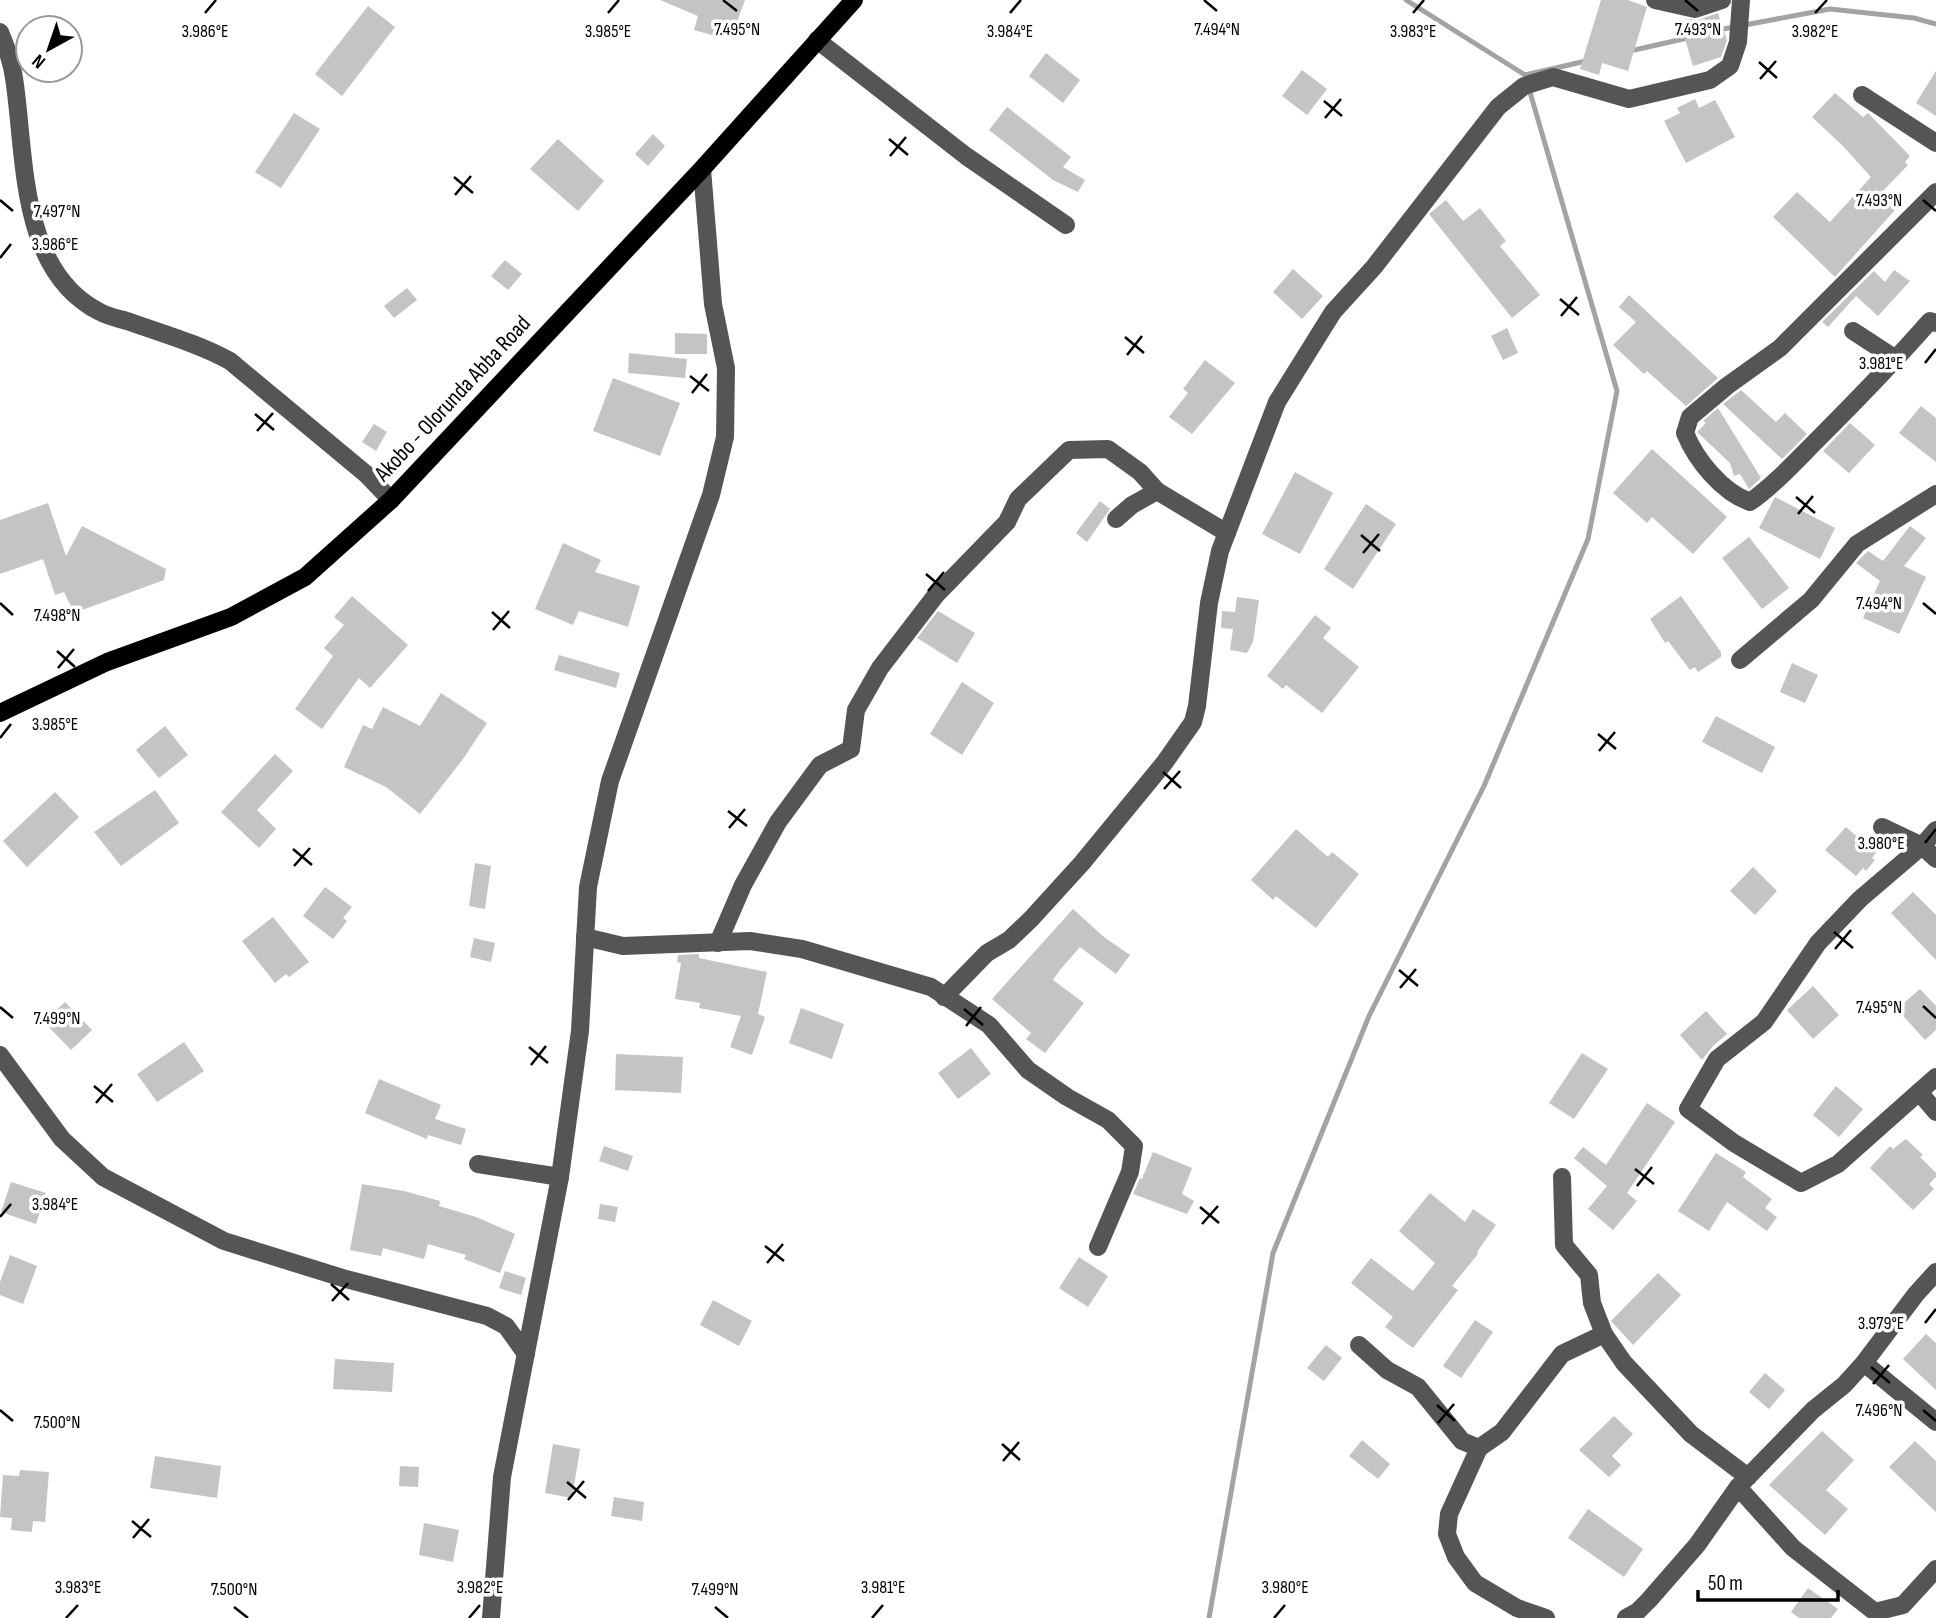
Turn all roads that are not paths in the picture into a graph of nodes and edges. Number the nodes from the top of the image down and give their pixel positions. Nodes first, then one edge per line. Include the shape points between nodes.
1 (854, 0) edge
2 (1655, 0) edge
3 (1722, 0) edge
4 (1741, 0) edge
5 (0, 32) edge
6 (817, 40) junction
7 (1862, 95) dead end
8 (1936, 143) edge
9 (702, 169) junction
10 (1936, 192) edge
11 (1066, 225) dead end
12 (1936, 323) edge
13 (1853, 331) dead end
14 (1896, 359) junction
15 (1157, 491) junction
16 (1936, 494) edge
17 (391, 500) junction
18 (1116, 519) dead end
19 (1227, 533) junction
20 (1740, 660) dead end
21 (0, 713) edge
22 (1882, 827) dead end
23 (1936, 830) edge
24 (1922, 846) junction
25 (1936, 859) edge
26 (585, 937) junction
27 (718, 943) junction
28 (944, 997) junction
29 (0, 1055) edge
30 (1936, 1077) edge
31 (1919, 1092) junction
32 (1936, 1112) edge
33 (478, 1164) dead end
34 (560, 1177) junction
35 (1562, 1177) dead end
36 (1098, 1247) dead end
37 (1936, 1272) edge
38 (1604, 1334) junction
39 (1359, 1345) dead end
40 (526, 1354) junction
41 (1864, 1363) junction
42 (1936, 1422) edge
43 (1479, 1448) junction
44 (1743, 1482) junction
45 (1936, 1569) edge
46 (1634, 1616) edge
47 (491, 1618) edge
48 (1546, 1618) edge

1 - 6 main road, Akobo - Olorunda Abba Road
2 - 3 street via 1695,9
4 - 19 street via 1738,42 1730,66 1710,80 1629,99 1553,78 1524,86 1498,107 1374,267 1333,312 1300,363 1277,402
5 - 17 street via 14,75 35,228 66,287 100,312 230,360
6 - 9 main road, Akobo - Olorunda Abba Road
6 - 11 street via 966,156
7 - 8 street
9 - 17 main road, Akobo - Olorunda Abba Road
9 - 26 street via 713,304 726,368 725,437 711,495 610,781 587,887
10 - 14 street via 1780,348 1690,417 1685,433 1712,475 1750,502
12 - 14 street via 1930,321
13 - 14 street
15 - 18 street
15 - 19 street
15 - 27 street via 1108,449 1069,450 1018,499 1007,522 936,594 880,668 856,710 851,749 820,765 778,822
16 - 20 street via 1857,544 1811,600
17 - 21 main road, Akobo - Olorunda Abba Road via 305,577 231,617 107,662
19 - 28 street via 1209,603 1193,722 1082,863 1031,919 987,953
22 - 24 street
23 - 24 street
24 - 25 street
24 - 31 street via 1860,899 1818,943 1764,1022 1717,1059 1688,1109 1801,1183 1838,1164
26 - 27 street via 623,946
26 - 34 street via 580,1031
27 - 28 street via 750,941 802,949 931,988
28 - 36 street via 989,1025 1028,1070 1108,1120 1134,1146 1130,1171
29 - 40 street via 62,1139 103,1177 224,1241 488,1316 506,1326
30 - 31 street
31 - 32 street
33 - 34 street
34 - 40 street
35 - 38 street via 1564,1245 1589,1275 1592,1303
37 - 41 street
38 - 43 street via 1562,1354 1502,1432
38 - 44 street via 1624,1363 1690,1434
39 - 43 street via 1387,1370 1418,1387 1462,1441
40 - 47 street via 502,1477
41 - 42 street
41 - 44 street
43 - 48 street via 1449,1514 1447,1534 1455,1557 1475,1583 1517,1608
44 - 45 street via 1793,1548 1875,1612 1903,1605
44 - 46 street via 1697,1545

